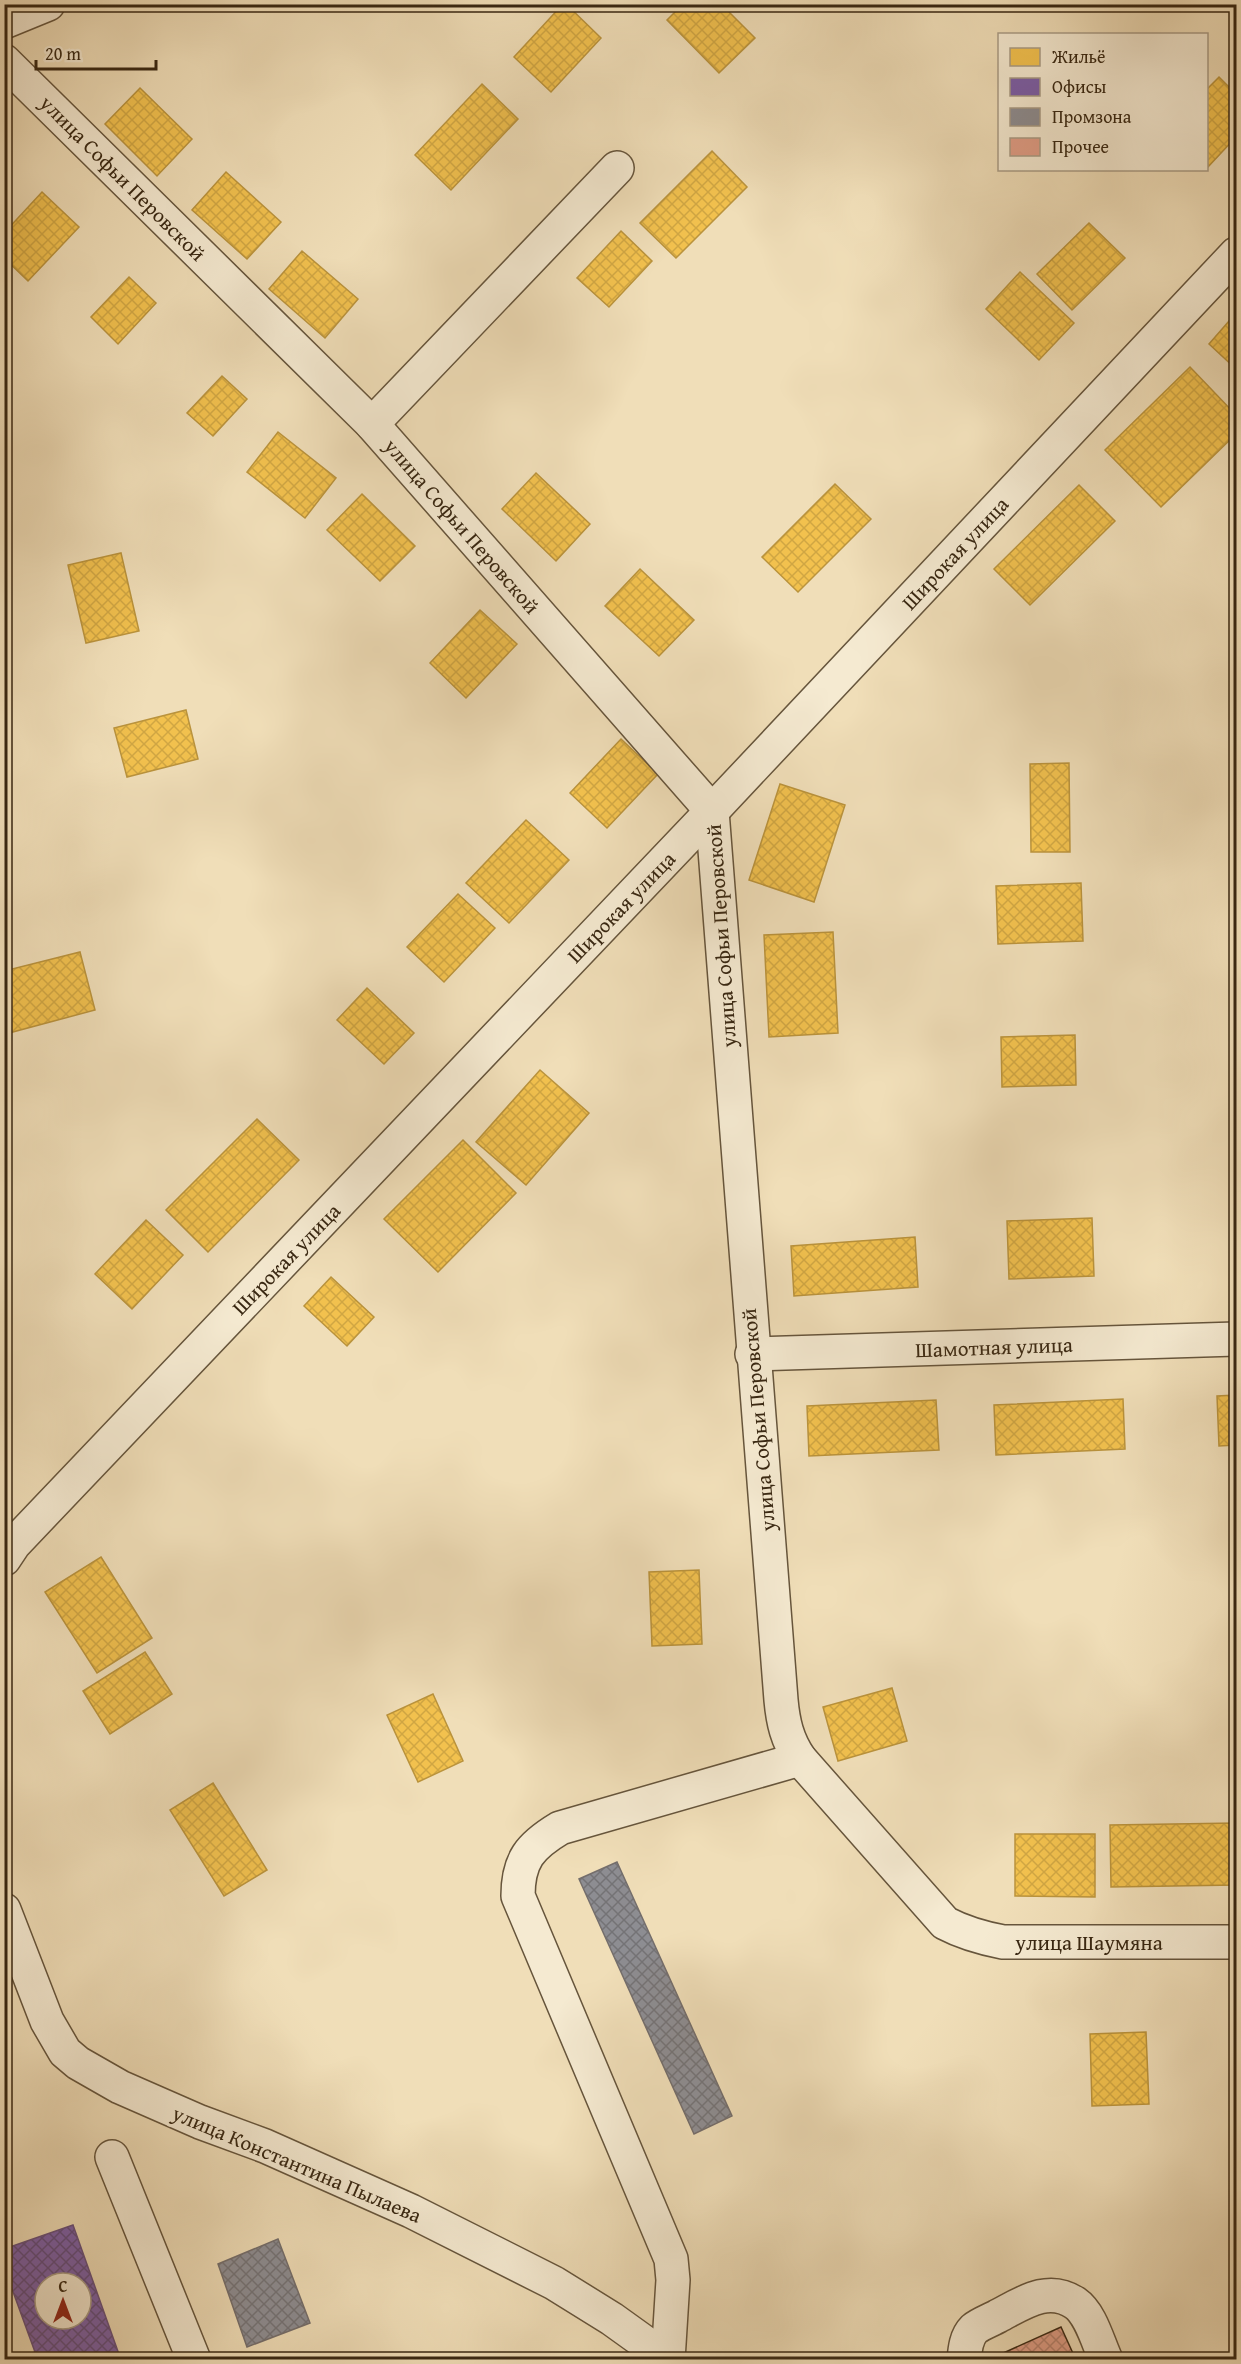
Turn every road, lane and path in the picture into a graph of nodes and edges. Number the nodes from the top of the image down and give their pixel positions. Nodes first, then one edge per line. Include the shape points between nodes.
1 (48, 4) edge
2 (4, 22) edge
3 (4, 61) edge
4 (617, 168) dead end
5 (1236, 254) edge
6 (372, 423) junction
7 (712, 811) junction
8 (1236, 1339) edge
9 (752, 1354) junction
10 (4, 1558) edge
11 (800, 1759) junction
12 (4, 1910) edge
13 (945, 1923) joint
14 (1236, 1942) edge
15 (112, 2157) dead end
16 (194, 2360) edge
17 (657, 2360) edge
18 (668, 2360) edge
19 (964, 2360) edge
20 (1106, 2360) edge

1 - 2 street
3 - 6 street, улица Софьи Перовской
4 - 6 street
5 - 7 street, Широкая улица
6 - 7 street, улица Софьи Перовской
7 - 9 street, улица Софьи Перовской
7 - 10 street, Широкая улица
8 - 9 street, Шамотная улица
9 - 11 street, улица Софьи Перовской via 781,1700 787,1736
11 - 13 street, улица Софьи Перовской
11 - 18 street via 560,1828 538,1842 518,1875 518,1896 671,2259
12 - 17 street, улица Константина Пылаева via 47,2021 65,2052 78,2063 120,2087 411,2211 554,2283 644,2342
13 - 14 street, улица Шаумяна via 980,1938 1003,1942
15 - 16 street
19 - 20 street via 966,2343 975,2329 1035,2296 1048,2294 1077,2304

